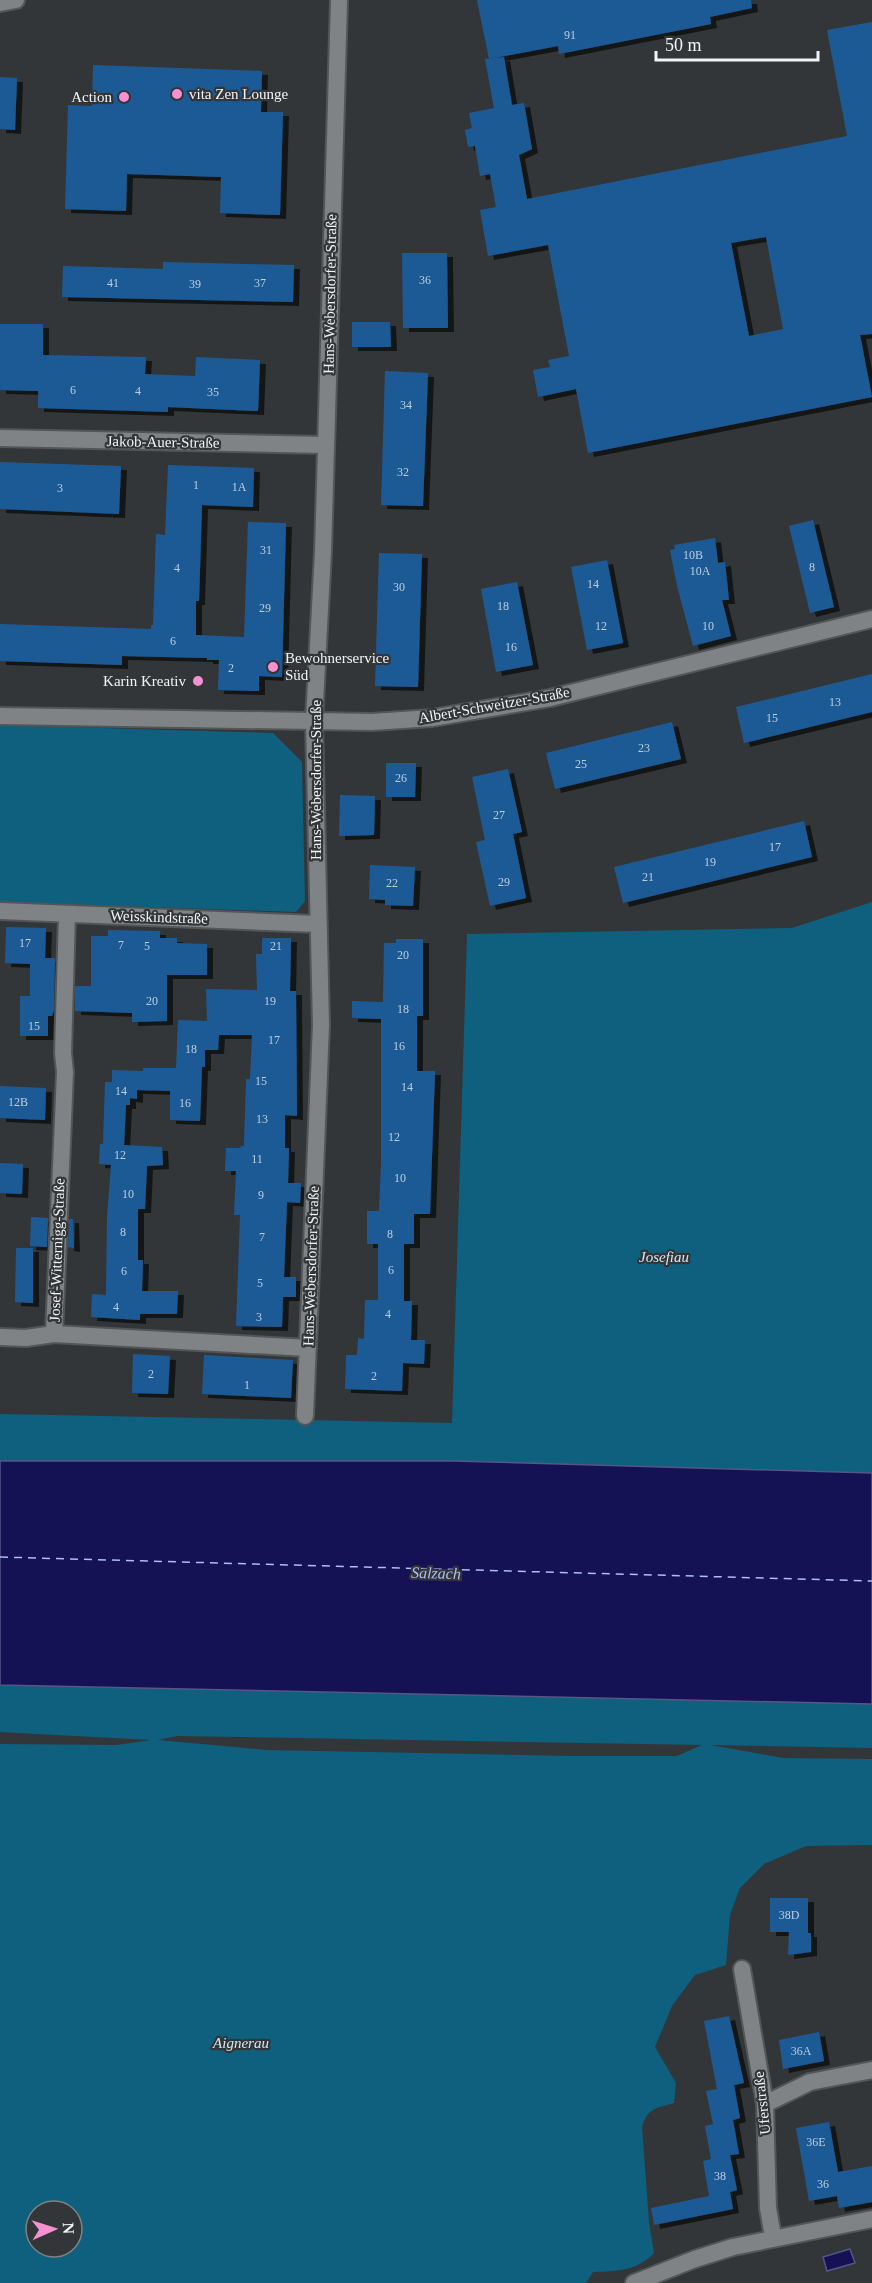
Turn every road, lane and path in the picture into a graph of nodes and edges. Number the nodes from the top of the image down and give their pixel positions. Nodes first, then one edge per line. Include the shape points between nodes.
1 (16, 0) edge
2 (339, 0) edge
3 (0, 3) edge
4 (0, 438) edge
5 (326, 445) junction
6 (872, 619) edge
7 (0, 716) edge
8 (314, 720) junction
9 (0, 911) edge
10 (67, 914) junction
11 (318, 924) junction
12 (54, 1334) junction
13 (0, 1337) edge
14 (308, 1348) junction
15 (305, 1416) dead end
16 (742, 1969) dead end
17 (872, 2070) edge
18 (765, 2103) junction
19 (872, 2219) edge
20 (773, 2237) junction
21 (634, 2283) edge

1 - 3 street
2 - 5 street, Hans-Webersdorfer-Straße
4 - 5 street, Jakob-Auer-Straße
5 - 8 street, Hans-Webersdorfer-Straße
6 - 8 street, Albert-Schweitzer-Straße via 507,706 432,718
7 - 8 street, Albert-Schweitzer-Straße
8 - 11 street, Hans-Webersdorfer-Straße
9 - 10 street, Weisskindstraße
10 - 11 street, Weisskindstraße
10 - 12 street, Josef-Witternigg-Straße
11 - 14 street, Hans-Webersdorfer-Straße via 321,1025
12 - 13 street
12 - 14 street, Josef-Witternigg-Straße
14 - 15 street, Hans-Webersdorfer-Straße
16 - 18 street, Uferstraße
17 - 18 street via 810,2082
18 - 20 street, Uferstraße via 768,2208
19 - 20 street
20 - 21 street via 695,2259

